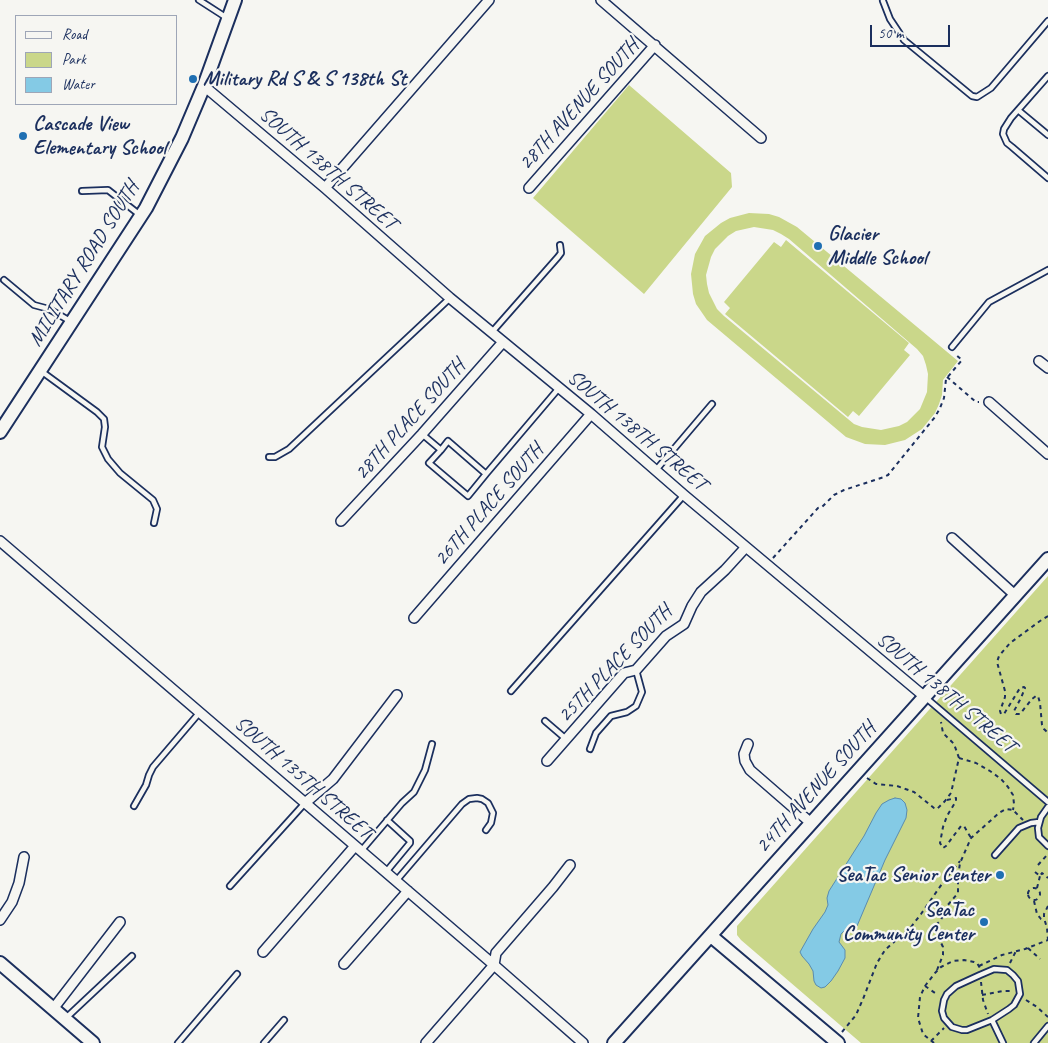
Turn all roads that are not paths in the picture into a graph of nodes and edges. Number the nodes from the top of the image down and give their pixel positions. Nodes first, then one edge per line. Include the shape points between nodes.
1 (199, 0) edge
2 (235, 0) edge
3 (489, 0) edge
4 (601, 0) edge
5 (884, 1) edge
6 (228, 19) junction
7 (1048, 21) edge
8 (655, 45) junction
9 (1047, 78) edge
10 (204, 86) junction
11 (1018, 110) junction
12 (1048, 135) edge
13 (761, 138) dead end
14 (1048, 178) edge
15 (325, 188) junction
16 (529, 188) dead end
17 (82, 191) dead end
18 (141, 216) junction
19 (560, 245) dead end
20 (1048, 270) edge
21 (4, 280) dead end
22 (450, 298) junction
23 (72, 323) junction
24 (492, 332) junction
25 (503, 342) junction
26 (952, 347) road end
27 (1039, 360) dead end
28 (1048, 368) edge
29 (41, 371) junction
30 (560, 388) junction
31 (988, 402) dead end
32 (712, 404) dead end
33 (591, 414) junction
34 (0, 432) edge
35 (422, 434) junction
36 (441, 450) junction
37 (1048, 454) edge
38 (268, 457) dead end
39 (656, 470) junction
40 (486, 474) junction
41 (684, 495) junction
42 (341, 521) dead end
43 (154, 523) dead end
44 (952, 538) dead end
45 (0, 541) edge
46 (746, 547) junction
47 (1048, 559) edge
48 (1016, 596) junction
49 (414, 618) dead end
50 (636, 670) junction
51 (511, 691) dead end
52 (397, 695) dead end
53 (925, 697) junction
54 (200, 712) junction
55 (545, 721) dead end
56 (566, 739) junction
57 (432, 744) dead end
58 (748, 744) dead end
59 (590, 749) dead end
60 (547, 761) dead end
61 (1048, 802) edge
62 (305, 803) junction
63 (134, 806) dead end
64 (1048, 807) edge
65 (387, 820) junction
66 (1039, 822) junction
67 (811, 823) junction
68 (486, 830) dead end
69 (1048, 846) edge
70 (358, 848) junction
71 (995, 855) dead end
72 (24, 856) dead end
73 (570, 865) dead end
74 (386, 872) junction
75 (396, 881) junction
76 (230, 886) dead end
77 (408, 892) junction
78 (0, 920) edge
79 (120, 922) dead end
80 (711, 936) junction
81 (263, 952) dead end
82 (132, 956) dead end
83 (0, 963) edge
84 (344, 964) dead end
85 (494, 966) junction
86 (237, 974) dead end
87 (54, 1009) junction
88 (65, 1019) junction
89 (284, 1020) dead end
90 (992, 1020) junction
91 (1048, 1026) edge
92 (836, 1041) edge
93 (94, 1043) edge
94 (178, 1043) edge
95 (264, 1043) edge
96 (426, 1043) edge
97 (583, 1043) edge
98 (614, 1043) edge
99 (1003, 1043) edge
100 (1034, 1043) edge

1 - 6 lane
2 - 6 street, MILITARY ROAD SOUTH
3 - 15 street
4 - 8 street
5 - 7 lane via 890,19 904,40 977,97 991,88
6 - 10 street, MILITARY ROAD SOUTH
8 - 13 street
8 - 16 street, 28TH AVENUE SOUTH
9 - 11 lane
10 - 15 street, SOUTH 138TH STREET
10 - 18 street, MILITARY ROAD SOUTH via 182,138
11 - 12 lane
11 - 14 lane via 1003,134 1012,148
15 - 22 street, SOUTH 138TH STREET
17 - 18 lane via 108,190
18 - 23 street, MILITARY ROAD SOUTH
19 - 24 lane via 558,257
20 - 26 lane via 990,302
21 - 23 lane via 34,305 49,308
22 - 24 street, SOUTH 138TH STREET
22 - 38 lane via 289,449
23 - 29 street, MILITARY ROAD SOUTH
24 - 25 street, SOUTH 138TH STREET
25 - 30 street, SOUTH 138TH STREET
25 - 35 street, 28TH PLACE SOUTH
27 - 28 street
29 - 34 street, MILITARY ROAD SOUTH
29 - 43 lane via 104,419 102,447 120,473 153,500 157,509
30 - 33 street, SOUTH 138TH STREET
30 - 40 lane
31 - 37 street
32 - 39 lane
33 - 39 street, SOUTH 138TH STREET
33 - 49 street, 26TH PLACE SOUTH
35 - 36 lane
35 - 42 street, 28TH PLACE SOUTH
36 - 40 lane via 448,442
36 - 40 lane via 430,463 468,496
39 - 41 street, SOUTH 138TH STREET
41 - 46 street, SOUTH 138TH STREET
41 - 51 lane
44 - 48 street
45 - 54 street, SOUTH 135TH STREET
46 - 50 street, 25TH PLACE SOUTH via 701,592 684,624 666,636
46 - 53 street, SOUTH 138TH STREET
47 - 48 street, 24TH AVENUE SOUTH
48 - 53 street, 24TH AVENUE SOUTH
50 - 56 street, 25TH PLACE SOUTH via 624,673
50 - 59 lane via 642,692 636,706 611,716 596,733
52 - 62 street via 333,779
53 - 61 lane, SOUTH 138TH STREET
53 - 67 street, 24TH AVENUE SOUTH
54 - 62 street, SOUTH 135TH STREET
54 - 63 lane via 153,767
55 - 56 lane
56 - 60 street, 25TH PLACE SOUTH
57 - 65 lane via 418,786
58 - 67 street via 744,754 750,770
62 - 70 street, SOUTH 135TH STREET
62 - 76 lane
64 - 66 lane
65 - 70 lane
65 - 74 lane via 410,843
66 - 69 lane via 1039,837
66 - 71 lane via 1019,828
67 - 80 street, 24TH AVENUE SOUTH
68 - 75 lane via 493,814 488,803 482,799 469,799
70 - 74 street, SOUTH 135TH STREET
70 - 81 street
72 - 78 street via 12,902
73 - 85 street via 496,953
74 - 75 street, SOUTH 135TH STREET
75 - 77 street, SOUTH 135TH STREET
77 - 84 street
77 - 85 street, SOUTH 135TH STREET
79 - 87 street
80 - 92 street
80 - 98 street, 24TH AVENUE SOUTH
82 - 88 lane
83 - 87 street
85 - 96 street
85 - 97 street, SOUTH 135TH STREET
86 - 94 lane
87 - 88 street
88 - 93 street
89 - 95 lane
90 - 90 lane via 1009,1009 1020,994 1018,981 1007,970 994,969 956,986 942,1005 944,1018 956,1029 967,1030
90 - 99 lane
91 - 100 lane

